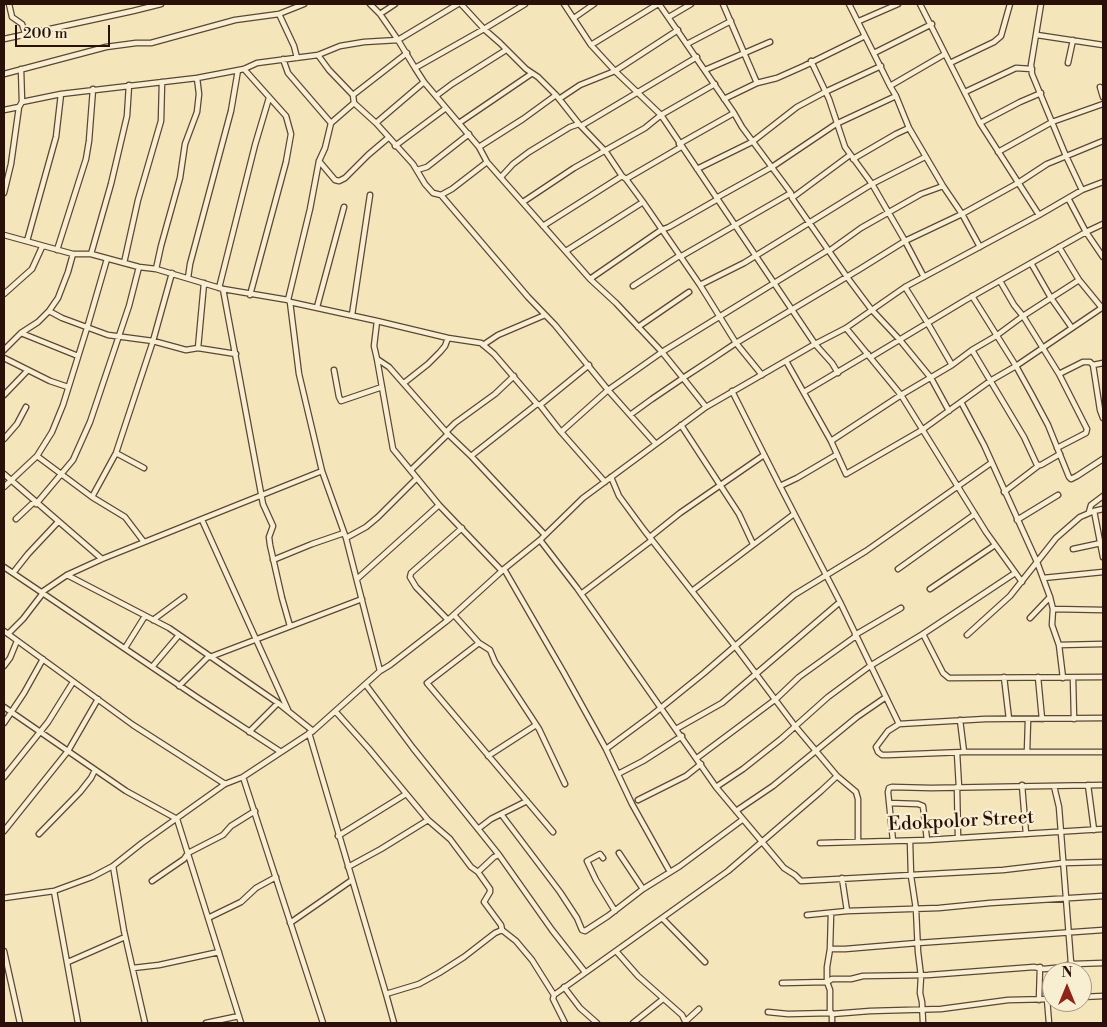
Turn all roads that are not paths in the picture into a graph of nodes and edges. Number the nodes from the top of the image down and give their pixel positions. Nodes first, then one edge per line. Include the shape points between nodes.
1 (9, 4) edge
2 (161, 4) edge
3 (304, 4) edge
4 (370, 4) edge
5 (395, 4) edge
6 (460, 4) edge
7 (524, 4) edge
8 (564, 4) edge
9 (594, 4) edge
10 (658, 4) edge
11 (691, 4) edge
12 (723, 4) edge
13 (850, 4) edge
14 (898, 4) edge
15 (920, 4) edge
16 (1010, 4) edge
17 (1041, 4) edge
18 (279, 14) junction
19 (380, 14) junction
20 (669, 17) junction
21 (574, 18) junction
22 (731, 21) junction
23 (859, 21) junction
24 (932, 24) junction
25 (484, 29) junction
26 (678, 30) junction
27 (25, 34) junction
28 (1037, 35) junction
29 (865, 36) junction
30 (4, 39) edge
31 (398, 40) junction
32 (1073, 40) junction
33 (770, 42) dead end
34 (687, 44) junction
35 (592, 45) junction
36 (1103, 45) edge
37 (506, 50) junction
38 (407, 53) junction
39 (744, 53) junction
40 (874, 53) junction
41 (945, 54) junction
42 (318, 55) junction
43 (697, 57) junction
44 (283, 58) junction
45 (297, 58) junction
46 (812, 62) junction
47 (950, 62) junction
48 (1068, 63) dead end
49 (881, 66) junction
50 (414, 68) junction
51 (21, 69) junction
52 (244, 69) junction
53 (1032, 69) junction
54 (238, 70) junction
55 (705, 70) junction
56 (614, 71) junction
57 (4, 74) edge
58 (532, 74) junction
59 (197, 78) junction
60 (162, 82) junction
61 (424, 82) junction
62 (757, 83) junction
63 (715, 84) junction
64 (129, 85) junction
65 (890, 86) junction
66 (1100, 87) dead end
67 (93, 90) junction
68 (825, 92) junction
69 (965, 92) junction
70 (638, 93) junction
71 (1041, 93) junction
72 (61, 94) junction
73 (352, 95) junction
74 (436, 96) junction
75 (896, 96) junction
76 (558, 97) junction
77 (269, 98) junction
78 (1103, 98) edge
79 (724, 99) junction
80 (22, 102) junction
81 (354, 103) junction
82 (1103, 104) edge
83 (19, 107) junction
84 (446, 108) junction
85 (4, 110) edge
86 (734, 113) junction
87 (661, 115) junction
88 (1052, 122) junction
89 (331, 123) junction
90 (376, 123) junction
91 (459, 123) junction
92 (980, 123) junction
93 (836, 124) junction
94 (580, 125) junction
95 (909, 128) junction
96 (469, 134) junction
97 (388, 138) junction
98 (1103, 141) edge
99 (752, 142) junction
100 (680, 145) junction
101 (395, 146) junction
102 (479, 147) junction
103 (606, 152) junction
104 (998, 152) junction
105 (1066, 156) junction
106 (852, 157) junction
107 (925, 157) junction
108 (319, 160) junction
109 (487, 162) junction
110 (772, 167) junction
111 (697, 169) junction
112 (417, 170) junction
113 (501, 177) junction
114 (624, 177) junction
115 (1103, 182) edge
116 (872, 184) junction
117 (1018, 184) junction
118 (943, 186) junction
119 (1082, 190) junction
120 (791, 192) junction
121 (4, 193) edge
122 (370, 194) dead end
123 (441, 195) junction
124 (718, 198) junction
125 (792, 198) junction
126 (1068, 198) junction
127 (523, 202) junction
128 (643, 202) junction
129 (344, 207) dead end
130 (889, 213) junction
131 (962, 214) junction
132 (1039, 216) junction
133 (809, 223) junction
134 (1103, 224) edge
135 (543, 226) junction
136 (736, 226) junction
137 (661, 230) junction
138 (1086, 232) junction
139 (6, 236) edge
140 (27, 241) junction
141 (905, 241) junction
142 (4, 243) edge
143 (42, 247) junction
144 (980, 247) junction
145 (1059, 247) junction
146 (56, 250) junction
147 (566, 251) junction
148 (829, 251) junction
149 (73, 254) junction
150 (91, 254) junction
151 (680, 256) junction
152 (755, 256) junction
153 (1103, 258) edge
154 (107, 259) junction
155 (124, 263) junction
156 (1031, 263) junction
157 (139, 268) junction
158 (156, 269) junction
159 (172, 273) junction
160 (847, 277) junction
161 (924, 277) junction
162 (188, 278) junction
163 (590, 278) junction
164 (1080, 280) junction
165 (1000, 281) junction
166 (204, 283) junction
167 (774, 283) junction
168 (700, 285) junction
169 (633, 286) dead end
170 (904, 287) junction
171 (221, 289) junction
172 (689, 292) dead end
173 (4, 294) edge
174 (250, 295) junction
175 (972, 296) junction
176 (1051, 298) junction
177 (289, 301) junction
178 (317, 308) junction
179 (1103, 308) edge
180 (871, 309) junction
181 (792, 310) junction
182 (49, 311) junction
183 (352, 315) junction
184 (545, 315) junction
185 (720, 316) junction
186 (1023, 316) junction
187 (377, 320) junction
188 (927, 322) junction
189 (638, 327) junction
190 (87, 328) junction
191 (846, 328) junction
192 (1072, 328) junction
193 (21, 333) junction
194 (996, 336) junction
195 (119, 337) junction
196 (448, 338) junction
197 (899, 339) junction
198 (153, 341) junction
199 (736, 343) junction
200 (815, 344) junction
201 (483, 345) junction
202 (1043, 346) junction
203 (198, 348) junction
204 (4, 350) edge
205 (972, 350) junction
206 (662, 352) junction
207 (236, 354) junction
208 (78, 356) junction
209 (869, 356) junction
210 (4, 358) edge
211 (377, 359) junction
212 (786, 361) junction
213 (1103, 363) edge
214 (589, 365) junction
215 (952, 365) junction
216 (1093, 365) junction
217 (1016, 366) junction
218 (28, 370) junction
219 (334, 370) dead end
220 (838, 373) junction
221 (1059, 374) junction
222 (762, 375) junction
223 (514, 376) junction
224 (683, 378) junction
225 (931, 378) junction
226 (990, 381) junction
227 (404, 383) junction
228 (68, 387) junction
229 (382, 387) junction
230 (608, 390) junction
231 (732, 391) junction
232 (804, 392) junction
233 (4, 395) edge
234 (900, 395) junction
235 (1100, 396) edge
236 (961, 402) junction
237 (538, 405) junction
238 (26, 407) dead end
239 (706, 407) junction
240 (949, 411) junction
241 (630, 415) junction
242 (1103, 418) edge
243 (681, 425) junction
244 (922, 430) junction
245 (561, 432) junction
246 (447, 433) junction
247 (4, 439) edge
248 (831, 441) junction
249 (655, 444) junction
250 (1057, 448) junction
251 (116, 453) junction
252 (1060, 454) junction
253 (836, 455) junction
254 (37, 456) junction
255 (471, 456) junction
256 (764, 456) junction
257 (1103, 459) edge
258 (991, 463) junction
259 (1038, 466) junction
260 (144, 468) dead end
261 (411, 470) junction
262 (322, 471) junction
263 (4, 474) edge
264 (62, 475) junction
265 (611, 477) junction
266 (417, 478) junction
267 (10, 480) junction
268 (604, 482) junction
269 (721, 485) junction
270 (780, 486) junction
271 (4, 487) edge
272 (957, 487) junction
273 (1004, 492) junction
274 (263, 495) junction
275 (1058, 495) dead end
276 (1103, 496) edge
277 (92, 497) junction
278 (35, 503) junction
279 (440, 506) junction
280 (1103, 509) edge
281 (1094, 511) junction
282 (1089, 512) junction
283 (794, 514) junction
284 (975, 514) junction
285 (16, 519) dead end
286 (202, 520) junction
287 (1017, 520) junction
288 (58, 522) junction
289 (462, 528) junction
290 (545, 535) junction
291 (345, 536) junction
292 (651, 538) junction
293 (540, 540) junction
294 (144, 542) junction
295 (1100, 543) junction
296 (753, 544) junction
297 (995, 545) junction
298 (1073, 549) dead end
299 (1103, 557) edge
300 (102, 559) junction
301 (273, 560) junction
302 (1037, 562) junction
303 (4, 567) edge
304 (898, 569) dead end
305 (503, 570) junction
306 (1103, 572) edge
307 (13, 573) junction
308 (1015, 573) junction
309 (68, 575) junction
310 (826, 576) junction
311 (1043, 578) junction
312 (357, 579) junction
313 (1022, 582) junction
314 (930, 589) dead end
315 (692, 591) junction
316 (42, 592) junction
317 (581, 594) junction
318 (184, 596) dead end
319 (1050, 597) junction
320 (362, 599) junction
321 (840, 602) junction
322 (901, 608) dead end
323 (1052, 609) junction
324 (1103, 610) edge
325 (454, 615) junction
326 (145, 616) junction
327 (1030, 618) dead end
328 (153, 620) junction
329 (448, 620) junction
330 (290, 626) junction
331 (6, 633) edge
332 (923, 634) junction
333 (179, 635) junction
334 (967, 635) dead end
335 (856, 636) junction
336 (257, 640) junction
337 (17, 641) junction
338 (479, 643) junction
339 (1103, 644) edge
340 (1058, 645) junction
341 (735, 646) junction
342 (124, 648) junction
343 (210, 657) junction
344 (43, 659) junction
345 (4, 666) edge
346 (870, 666) junction
347 (152, 667) junction
348 (380, 671) junction
349 (756, 673) junction
350 (1004, 677) junction
351 (1038, 677) junction
352 (1103, 677) edge
353 (1063, 678) junction
354 (1073, 678) junction
355 (73, 682) junction
356 (366, 685) junction
357 (179, 686) junction
358 (886, 697) junction
359 (98, 699) junction
360 (776, 699) junction
361 (278, 704) junction
362 (4, 708) edge
363 (660, 708) junction
364 (288, 711) junction
365 (336, 712) junction
366 (11, 714) junction
367 (1103, 718) edge
368 (1009, 719) junction
369 (1042, 719) junction
370 (1074, 719) junction
371 (960, 720) junction
372 (1028, 720) junction
373 (4, 723) edge
374 (899, 724) junction
375 (536, 725) junction
376 (795, 726) junction
377 (676, 729) junction
378 (249, 732) junction
379 (311, 732) junction
380 (39, 733) junction
381 (682, 736) junction
382 (606, 749) junction
383 (68, 751) junction
384 (817, 751) junction
385 (281, 752) junction
386 (964, 752) junction
387 (1026, 752) junction
388 (1103, 752) edge
389 (957, 753) junction
390 (488, 756) junction
391 (697, 758) junction
392 (701, 764) junction
393 (95, 770) junction
394 (618, 774) junction
395 (837, 776) junction
396 (4, 777) edge
397 (243, 778) junction
398 (225, 784) junction
399 (566, 784) dead end
400 (1088, 785) junction
401 (1103, 785) edge
402 (1022, 786) junction
403 (1054, 786) junction
404 (716, 787) junction
405 (958, 787) junction
406 (406, 794) junction
407 (638, 800) dead end
408 (527, 801) junction
409 (889, 803) junction
410 (255, 811) junction
411 (736, 811) junction
412 (501, 814) junction
413 (177, 819) junction
414 (428, 820) junction
415 (742, 820) junction
416 (478, 829) junction
417 (1103, 829) edge
418 (1094, 830) junction
419 (4, 831) edge
420 (553, 832) dead end
421 (1060, 832) junction
422 (38, 834) dead end
423 (1026, 834) junction
424 (338, 836) junction
425 (958, 838) junction
426 (927, 840) junction
427 (893, 841) junction
428 (910, 841) junction
429 (762, 842) junction
430 (858, 842) junction
431 (820, 843) dead end
432 (188, 853) junction
433 (619, 853) dead end
434 (499, 855) junction
435 (604, 858) dead end
436 (1103, 862) edge
437 (1063, 863) junction
438 (113, 866) junction
439 (348, 867) junction
440 (478, 872) junction
441 (670, 872) junction
442 (911, 876) junction
443 (276, 877) junction
444 (842, 878) junction
445 (352, 880) junction
446 (152, 882) dead end
447 (643, 889) junction
448 (54, 891) junction
449 (1103, 896) edge
450 (4, 898) edge
451 (1066, 898) junction
452 (916, 909) junction
453 (615, 911) junction
454 (847, 911) junction
455 (831, 914) junction
456 (807, 915) dead end
457 (208, 918) junction
458 (663, 919) junction
459 (290, 923) junction
460 (502, 930) junction
461 (1103, 930) edge
462 (1067, 932) junction
463 (125, 937) junction
464 (917, 943) junction
465 (830, 949) junction
466 (4, 951) edge
467 (616, 951) junction
468 (219, 952) junction
469 (68, 962) junction
470 (705, 962) dead end
471 (1071, 962) edge
472 (1040, 967) joint
473 (133, 968) junction
474 (585, 972) junction
475 (921, 976) junction
476 (827, 982) junction
477 (782, 983) dead end
478 (564, 987) junction
479 (386, 994) junction
480 (554, 995) junction
481 (664, 999) junction
482 (1039, 1000) junction
483 (1042, 1000) edge
484 (699, 1008) dead end
485 (922, 1009) junction
486 (768, 1012) dead end
487 (831, 1013) junction
488 (239, 1016) junction
489 (686, 1022) edge
490 (20, 1023) edge
491 (78, 1023) edge
492 (145, 1023) edge
493 (206, 1023) edge
494 (241, 1023) edge
495 (322, 1023) edge
496 (394, 1023) edge
497 (565, 1023) edge
498 (597, 1023) edge
499 (633, 1023) edge
500 (832, 1023) edge
501 (923, 1023) edge

1 - 27 street via 12,17 22,24
2 - 27 street
3 - 18 street
4 - 19 street
5 - 19 street
6 - 25 street
6 - 31 street
7 - 25 street
8 - 21 street
9 - 21 street
10 - 20 street
10 - 35 street
11 - 20 street
12 - 22 street
13 - 23 street
14 - 23 street
15 - 24 street
16 - 47 street via 1001,36
17 - 28 street
18 - 45 street
18 - 51 street via 235,20 151,43 106,47
19 - 31 street
20 - 26 street
21 - 35 street
22 - 34 street
22 - 39 street
23 - 29 street
24 - 40 street
24 - 41 street
25 - 37 street
25 - 50 street
26 - 34 street
26 - 56 street
27 - 30 street
28 - 32 street
28 - 53 street
29 - 40 street
29 - 46 street
31 - 38 street
31 - 42 street via 345,45
32 - 36 street
32 - 48 street
33 - 39 street
34 - 43 street
35 - 56 street
37 - 58 street
37 - 74 street
38 - 50 street
38 - 73 street
39 - 55 street
39 - 62 street
40 - 49 street
41 - 47 street
41 - 65 street
42 - 45 street
42 - 73 street
43 - 55 street
43 - 70 street
44 - 45 street
44 - 52 street via 257,62
44 - 89 street via 288,73
46 - 62 street
46 - 68 street
47 - 69 street
49 - 65 street
49 - 68 street
50 - 61 street
51 - 57 street
51 - 80 street
52 - 54 street
52 - 77 street
53 - 69 street via 1016,68
53 - 71 street
54 - 59 street
54 - 162 street via 231,111
55 - 63 street
56 - 70 street
56 - 76 street
58 - 76 street
58 - 91 street
59 - 60 street
59 - 158 street via 197,112 185,144 180,178
60 - 64 street
60 - 155 street via 161,121
61 - 74 street
61 - 90 street
62 - 79 street
63 - 79 street
63 - 87 street
64 - 67 street
64 - 150 street via 127,116
65 - 75 street
66 - 78 street
67 - 72 street
67 - 146 street via 86,159
68 - 93 street
68 - 99 street via 797,108
69 - 92 street
70 - 87 street
70 - 94 street
71 - 88 street
71 - 92 street
72 - 80 street
72 - 140 street via 56,137
73 - 81 street
74 - 84 street
75 - 93 street
75 - 95 street
76 - 94 street
76 - 102 street
77 - 171 street
77 - 174 street via 286,116 291,137
79 - 86 street
80 - 83 street
81 - 89 street
81 - 90 street
82 - 88 street
83 - 85 street
83 - 121 street
84 - 91 street
84 - 101 street
86 - 99 street
86 - 100 street
87 - 100 street
87 - 103 street
88 - 104 street
88 - 105 street
89 - 108 street
90 - 97 street
91 - 96 street
92 - 104 street
93 - 106 street
93 - 110 street
94 - 103 street
94 - 113 street via 570,127 529,152
95 - 106 street
95 - 107 street
96 - 102 street
96 - 112 street via 426,167
97 - 101 street
97 - 108 street via 340,180 335,180
98 - 105 street
99 - 110 street
99 - 111 street
100 - 111 street
100 - 114 street
101 - 112 street
102 - 109 street
103 - 114 street
103 - 127 street via 574,168
104 - 117 street
105 - 117 street via 1047,164
105 - 119 street
106 - 116 street
106 - 125 street
107 - 116 street
107 - 118 street
108 - 177 street
109 - 113 street
109 - 123 street
110 - 120 street
110 - 124 street
111 - 124 street
112 - 123 street via 433,193
113 - 127 street
114 - 128 street
114 - 135 street
115 - 119 street
116 - 130 street
116 - 133 street
117 - 131 street
117 - 132 street
118 - 130 street via 920,194
118 - 131 street
119 - 126 street
120 - 125 street
120 - 136 street
122 - 183 street
123 - 184 street
124 - 136 street
124 - 137 street
125 - 133 street
126 - 132 street
126 - 138 street
127 - 135 street
128 - 137 street
128 - 147 street
129 - 178 street
130 - 141 street
130 - 148 street
131 - 141 street
131 - 144 street
132 - 144 street
133 - 148 street
133 - 152 street
134 - 138 street
135 - 147 street
136 - 151 street
136 - 152 street
137 - 151 street
137 - 163 street
138 - 145 street
138 - 153 street
139 - 140 street
139 - 142 street
140 - 143 street
141 - 160 street
141 - 161 street
143 - 146 street
143 - 173 street via 32,269
144 - 161 street
145 - 156 street
145 - 164 street
146 - 149 street
147 - 163 street
148 - 160 street
148 - 167 street
149 - 150 street
149 - 182 street via 58,298
150 - 154 street
151 - 168 street
151 - 169 street
152 - 167 street
152 - 168 street
154 - 155 street
154 - 190 street
155 - 157 street
156 - 165 street
156 - 176 street
157 - 158 street
157 - 195 street
158 - 159 street
159 - 162 street
159 - 198 street
160 - 180 street
160 - 181 street
161 - 170 street
162 - 166 street
163 - 189 street
164 - 176 street
164 - 179 street
165 - 175 street
165 - 186 street
166 - 171 street
166 - 203 street
167 - 181 street
167 - 185 street
168 - 185 street
170 - 180 street
170 - 188 street
171 - 174 street
171 - 207 street
172 - 189 street
174 - 177 street
175 - 188 street
175 - 194 street
176 - 186 street
176 - 192 street
177 - 178 street
177 - 262 street via 299,374
178 - 183 street
179 - 192 street
180 - 191 street
180 - 197 street
181 - 199 street
181 - 200 street
182 - 190 street
182 - 193 street
183 - 187 street
184 - 201 street
184 - 214 street
185 - 199 street
185 - 206 street
186 - 194 street
186 - 202 street
187 - 196 street
187 - 211 street via 374,346
188 - 197 street
188 - 215 street
189 - 206 street
190 - 195 street
190 - 208 street
191 - 200 street
191 - 209 street
192 - 202 street
193 - 204 street
193 - 208 street
194 - 205 street
194 - 217 street
195 - 198 street
195 - 264 street via 90,422 74,460
196 - 201 street
196 - 227 street via 440,352
197 - 209 street
197 - 225 street
198 - 203 street via 186,350
198 - 251 street
199 - 222 street
199 - 224 street
200 - 212 street
200 - 220 street
201 - 223 street
202 - 217 street
202 - 221 street
203 - 207 street
205 - 215 street
205 - 226 street
206 - 224 street
206 - 230 street
207 - 274 street
208 - 228 street
209 - 220 street
209 - 234 street
210 - 218 street
211 - 227 street
211 - 229 street
212 - 222 street
212 - 232 street
213 - 216 street
214 - 230 street
214 - 237 street
215 - 225 street
216 - 221 street via 1087,360
216 - 235 street
217 - 226 street
217 - 250 street
218 - 228 street
218 - 233 street
219 - 229 street via 341,401
220 - 232 street
221 - 250 street via 1087,429 1086,433
222 - 231 street
223 - 237 street
223 - 246 street
224 - 239 street
224 - 241 street
225 - 234 street
225 - 240 street
226 - 236 street
226 - 259 street
227 - 246 street
228 - 254 street via 52,432
229 - 261 street via 393,449
230 - 241 street
230 - 245 street
231 - 239 street
231 - 256 street
232 - 248 street
234 - 244 street
234 - 248 street
235 - 242 street
236 - 240 street
236 - 258 street
237 - 245 street
237 - 255 street
238 - 247 street
239 - 243 street
240 - 244 street
241 - 249 street
243 - 249 street
243 - 269 street
244 - 253 street via 846,474
244 - 272 street
245 - 268 street
246 - 255 street
246 - 261 street
248 - 253 street
249 - 265 street
250 - 252 street
251 - 260 street
251 - 277 street
252 - 257 street via 1071,479
252 - 259 street
253 - 270 street
254 - 264 street
254 - 267 street
255 - 290 street
256 - 269 street
256 - 270 street
258 - 272 street
258 - 273 street
259 - 273 street
261 - 266 street
262 - 274 street
262 - 291 street
263 - 267 street
264 - 277 street
264 - 278 street
265 - 268 street
265 - 292 street via 619,496
266 - 279 street
266 - 291 street via 366,527
267 - 271 street
267 - 278 street
268 - 290 street
269 - 292 street
269 - 296 street
270 - 283 street
272 - 284 street
272 - 310 street
273 - 287 street
274 - 286 street
274 - 301 street via 273,526 269,537
275 - 287 street
276 - 282 street via 1091,505
277 - 294 street via 124,517
278 - 285 street
278 - 288 street
279 - 289 street
279 - 312 street
280 - 281 street
281 - 282 street
281 - 295 street
282 - 302 street via 1056,538
283 - 296 street
283 - 310 street
284 - 297 street
284 - 304 street
286 - 294 street
286 - 336 street
287 - 302 street
288 - 300 street
288 - 307 street
289 - 305 street
289 - 329 street via 410,577
290 - 293 street
291 - 301 street via 312,544
291 - 312 street
292 - 315 street
292 - 317 street
293 - 305 street
293 - 317 street
294 - 300 street
295 - 298 street
295 - 299 street
296 - 315 street
297 - 308 street
297 - 314 street
300 - 309 street
301 - 330 street
302 - 311 street
302 - 313 street
303 - 307 street
305 - 325 street
305 - 382 street
306 - 311 street
307 - 316 street
308 - 313 street
308 - 332 street
309 - 316 street
309 - 326 street
310 - 321 street
310 - 341 street via 794,594
311 - 319 street
312 - 320 street
313 - 334 street
315 - 341 street
316 - 331 street via 23,619
316 - 342 street
317 - 363 street
318 - 328 street
319 - 323 street
319 - 327 street
320 - 330 street
320 - 348 street
321 - 335 street
321 - 349 street
322 - 335 street
323 - 324 street
323 - 340 street via 1052,625
325 - 329 street
325 - 338 street
326 - 328 street
326 - 342 street
328 - 333 street
329 - 348 street
330 - 336 street
331 - 337 street
332 - 346 street
332 - 350 street via 943,673 949,678
333 - 343 street
333 - 347 street
335 - 346 street
335 - 360 street via 799,677
336 - 343 street
336 - 364 street
337 - 344 street
337 - 345 street
338 - 375 street via 490,650 494,662
338 - 390 street via 427,683
339 - 340 street
340 - 353 street
341 - 349 street
341 - 363 street
342 - 347 street
343 - 357 street
343 - 361 street
344 - 355 street
344 - 366 street
346 - 358 street
346 - 376 street
347 - 357 street
348 - 356 street
349 - 360 street
349 - 377 street via 722,703
350 - 351 street
350 - 368 street
351 - 353 street
351 - 369 street
352 - 354 street
353 - 354 street
354 - 370 street
355 - 359 street
355 - 380 street
356 - 365 street
356 - 416 street
357 - 378 street
358 - 374 street
358 - 384 street
359 - 383 street
359 - 398 street
360 - 376 street
360 - 391 street
361 - 364 street
361 - 378 street
362 - 366 street
363 - 377 street
363 - 382 street
364 - 379 street
365 - 379 street
365 - 406 street
366 - 373 street
366 - 380 street
367 - 370 street
368 - 371 street
368 - 372 street
369 - 370 street
369 - 372 street
371 - 374 street
371 - 386 street
372 - 387 street
374 - 389 street via 888,731 876,747 882,755
375 - 390 street
375 - 399 street
376 - 384 street
376 - 404 street
377 - 381 street
378 - 385 street
379 - 385 street
379 - 424 street
380 - 383 street
380 - 396 street
381 - 391 street
381 - 394 street
382 - 394 street
383 - 393 street
383 - 419 street
384 - 395 street
384 - 411 street
385 - 397 street
386 - 387 street
386 - 389 street
387 - 388 street
389 - 405 street
390 - 408 street
391 - 392 street
392 - 404 street
392 - 407 street via 686,776
393 - 413 street
393 - 422 street via 80,792
394 - 441 street
395 - 429 street
395 - 430 street via 856,792
397 - 398 street
397 - 410 street
398 - 413 street
400 - 401 street
400 - 403 street
400 - 418 street
402 - 403 street
402 - 405 street
402 - 423 street
403 - 421 street
404 - 411 street
405 - 409 street via 892,787 888,788
405 - 425 street
406 - 414 street
406 - 424 street
408 - 412 street
408 - 420 street
409 - 426 street via 923,806
409 - 427 street
410 - 432 street via 223,835
410 - 443 street
411 - 415 street
412 - 416 street
412 - 453 street via 560,892 582,930
413 - 432 street
413 - 438 street
414 - 439 street
414 - 440 street via 446,834
415 - 429 street
415 - 441 street
416 - 434 street
417 - 418 street, Edokpolor Street
418 - 421 street, Edokpolor Street
421 - 423 street, Edokpolor Street
421 - 437 street
423 - 425 street, Edokpolor Street
424 - 439 street
425 - 426 street, Edokpolor Street
426 - 428 street, Edokpolor Street
427 - 428 street, Edokpolor Street
427 - 430 street, Edokpolor Street
428 - 442 street
429 - 444 street via 784,868 801,881
429 - 458 street
430 - 431 street, Edokpolor Street
432 - 446 street via 184,860
432 - 457 street
433 - 447 street
434 - 440 street
434 - 474 street
435 - 453 street via 600,854 587,861
436 - 437 street
437 - 442 street
437 - 451 street
438 - 448 street
438 - 463 street
439 - 445 street
440 - 460 street via 490,889 484,902
441 - 447 street
442 - 444 street
442 - 452 street
443 - 457 street via 256,888 241,902
443 - 459 street
444 - 454 street
445 - 459 street
445 - 479 street
447 - 453 street
448 - 450 street
448 - 469 street
449 - 451 street
451 - 452 street
451 - 462 street
452 - 454 street
452 - 464 street
454 - 455 street
455 - 456 street
455 - 465 street
457 - 468 street
458 - 467 street
458 - 470 street
459 - 495 street
460 - 479 street via 439,974
460 - 480 street via 532,960
461 - 462 street
462 - 464 street
462 - 471 street
463 - 469 street
463 - 473 street
464 - 465 street
464 - 475 street
465 - 476 street
466 - 490 street
467 - 474 street
467 - 481 street
468 - 473 street
468 - 488 street
469 - 491 street
472 - 475 street
472 - 482 street
473 - 492 street
474 - 478 street
475 - 476 street via 864,976
475 - 485 street
476 - 477 street
476 - 487 street
478 - 480 street
478 - 498 street
479 - 496 street
480 - 497 street
481 - 489 street
481 - 499 street
482 - 483 street
482 - 485 street
484 - 489 street
485 - 487 street
485 - 501 street
486 - 487 street
487 - 500 street
488 - 493 street
488 - 494 street

